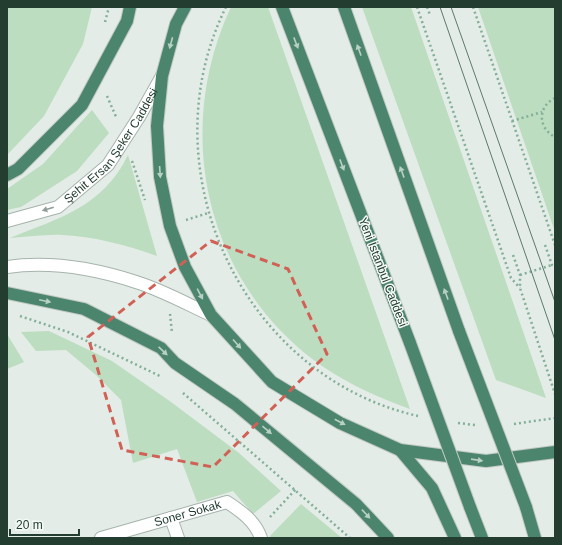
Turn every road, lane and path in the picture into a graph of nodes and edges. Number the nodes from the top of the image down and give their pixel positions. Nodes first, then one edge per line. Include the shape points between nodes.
1 (130, 7) edge
2 (180, 7) edge
3 (185, 7) edge
4 (226, 7) edge
5 (282, 7) edge
6 (344, 7) edge
7 (417, 7) edge
8 (427, 7) edge
9 (473, 7) edge
10 (430, 15) dead end
11 (176, 24) junction
12 (98, 75) junction
13 (162, 76) junction
14 (555, 98) edge
15 (542, 112) junction
16 (512, 121) junction
17 (555, 137) edge
18 (125, 138) junction
19 (7, 175) edge
20 (146, 203) dead end
21 (7, 221) edge
22 (554, 239) edge
23 (545, 245) dead end
24 (555, 245) edge
25 (513, 255) dead end
26 (552, 264) junction
27 (7, 267) edge
28 (555, 267) edge
29 (520, 275) junction
30 (520, 288) junction
31 (7, 293) edge
32 (168, 296) junction
33 (18, 315) dead end
34 (211, 315) junction
35 (175, 363) junction
36 (181, 391) dead end
37 (555, 394) edge
38 (424, 417) dead end
39 (555, 418) edge
40 (455, 423) dead end
41 (480, 425) dead end
42 (511, 425) dead end
43 (400, 450) junction
44 (555, 452) edge
45 (296, 489) junction
46 (171, 518) junction
47 (260, 534) edge
48 (101, 538) edge
49 (178, 538) edge
50 (350, 538) edge
51 (388, 538) edge
52 (455, 538) edge
53 (482, 538) edge
54 (535, 538) edge

1 - 12 highway via 127,22
2 - 11 highway
3 - 11 highway
4 - 38 path via 208,54 197,122 203,191 216,237 226,260 266,322 302,357 365,398
5 -> 53 highway, Yeni İstanbul Caddesi, bridge
54 -> 6 highway, bridge via 526,507 459,331
7 - 30 path via 511,278
8 - 10 path
9 - 16 path
11 -> 13 highway
12 - 18 path
12 - 19 highway via 82,105 18,169
13 - 18 street, Şehit Ersan Şeker Caddesi
13 -> 34 highway via 157,126 160,177 170,226 185,267
14 - 15 path via 547,103
15 - 16 path
15 - 17 path via 543,126
16 - 22 path
18 - 20 path
18 -> 21 street, Şehit Ersan Şeker Caddesi via 108,165 58,207
22 - 24 path
23 - 26 path
25 - 29 path
26 - 28 path
26 - 29 path
27 - 32 street via 24,264 79,268 136,282
29 - 30 path
30 - 37 path
31 -> 35 highway via 84,309 161,348
32 - 34 street
32 - 35 path
33 - 35 path via 68,332 170,381
34 -> 43 highway via 272,382 340,423
35 -> 51 highway via 235,404 356,504
36 - 45 path
39 - 42 path
40 - 41 path
43 -> 44 highway via 486,461
43 - 52 highway via 432,488
45 - 47 path
45 - 50 path
46 - 47 street, Soner Sokak via 227,502 245,513
46 - 48 street, Soner Sokak
46 - 49 street

